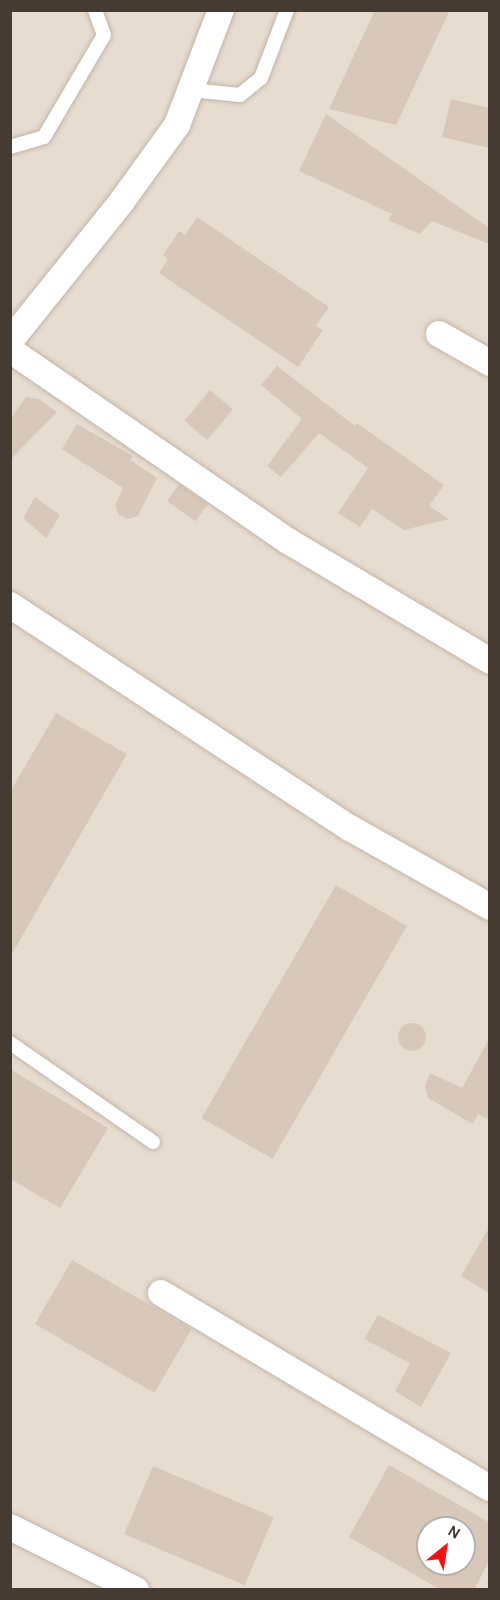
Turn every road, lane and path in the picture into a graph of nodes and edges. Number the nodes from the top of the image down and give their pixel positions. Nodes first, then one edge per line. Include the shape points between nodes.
1 (95, 10) edge
2 (221, 10) edge
3 (287, 10) edge
4 (191, 90) junction
5 (10, 147) edge
6 (439, 334) dead end
7 (10, 341) edge
8 (10, 350) edge
9 (489, 363) edge
10 (10, 605) edge
11 (489, 661) edge
12 (489, 907) edge
13 (10, 1043) edge
14 (153, 1142) dead end
15 (161, 1293) dead end
16 (489, 1488) edge
17 (10, 1527) edge
18 (136, 1590) edge

1 - 5 lane via 104,35 44,137
2 - 4 street
3 - 4 lane via 261,78 240,95
4 - 7 street via 177,125
6 - 9 street
8 - 11 street via 288,541
10 - 12 street via 350,828
13 - 14 lane
15 - 16 street
17 - 18 street

